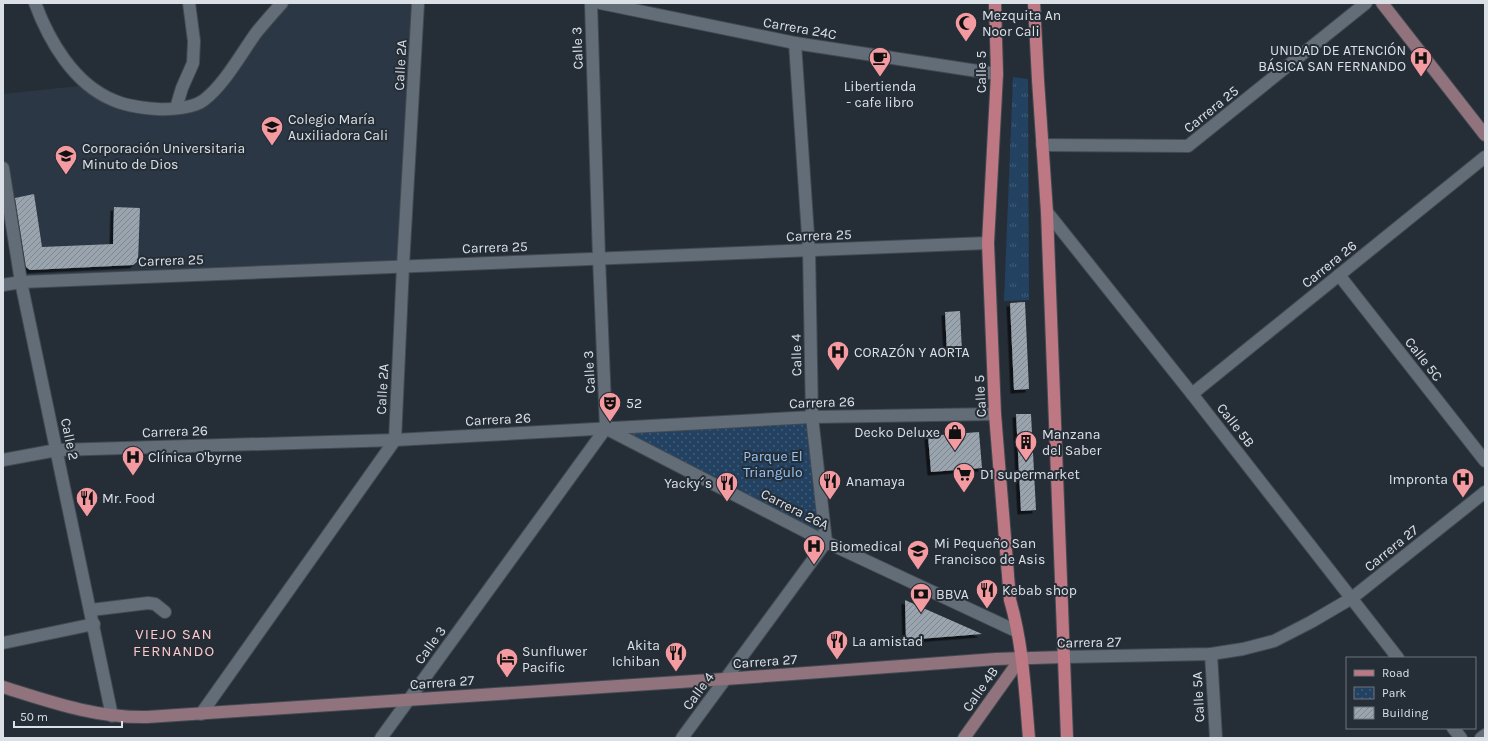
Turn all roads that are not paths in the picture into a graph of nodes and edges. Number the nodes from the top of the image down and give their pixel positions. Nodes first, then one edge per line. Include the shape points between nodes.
1 (35, 3) edge
2 (188, 3) edge
3 (282, 3) edge
4 (418, 3) edge
5 (591, 3) edge
6 (600, 3) edge
7 (994, 3) edge
8 (1034, 3) edge
9 (1366, 3) edge
10 (1382, 3) edge
11 (795, 44) junction
12 (997, 74) junction
13 (176, 108) junction
14 (1485, 135) edge
15 (1042, 145) junction
16 (1485, 157) edge
17 (3, 168) edge
18 (1047, 212) junction
19 (988, 243) junction
20 (809, 250) junction
21 (599, 258) junction
22 (403, 266) junction
23 (1339, 275) junction
24 (21, 282) junction
25 (3, 285) edge
26 (1192, 394) junction
27 (996, 414) junction
28 (812, 417) junction
29 (606, 428) junction
30 (395, 440) junction
31 (57, 450) junction
32 (3, 460) edge
33 (1485, 461) edge
34 (1485, 492) edge
35 (826, 542) junction
36 (1352, 598) junction
37 (91, 610) junction
38 (165, 612) dead end
39 (94, 624) junction
40 (1016, 632) junction
41 (3, 643) edge
42 (1211, 654) junction
43 (1064, 657) junction
44 (1397, 657) edge
45 (1021, 658) junction
46 (725, 679) junction
47 (3, 687) edge
48 (409, 700) junction
49 (200, 714) junction
50 (112, 716) junction
51 (1454, 729) edge
52 (1485, 734) edge
53 (381, 738) edge
54 (682, 738) edge
55 (964, 738) edge
56 (1028, 738) edge
57 (1067, 738) edge
58 (1217, 738) edge
59 (1461, 738) edge
60 (1481, 738) edge

1 - 13 street via 50,36 66,62 88,85 113,100 142,108
2 - 13 street via 194,41 192,63
3 - 13 street via 204,101
4 - 22 street, Calle 2A
5 - 21 street, Calle 3
6 - 11 street, Carrera 24C
7 - 12 main road, Calle 5
8 - 15 main road
9 - 15 street, Carrera 25 via 1188,146
10 - 14 street
11 - 12 street, Carrera 24C
11 - 20 street, Calle 4
12 - 19 main road, Calle 5
15 - 18 main road
16 - 23 street, Carrera 26
17 - 24 street, Calle 2
18 - 26 street, Calle 5B
18 - 43 main road
19 - 20 street, Carrera 25
19 - 27 main road, Calle 5
20 - 21 street, Carrera 25
20 - 28 street, Calle 4
21 - 22 street, Carrera 25
21 - 29 street, Calle 3
22 - 24 street, Carrera 25
22 - 30 street, Calle 2A
23 - 26 street, Carrera 26
23 - 33 street, Calle 5C
24 - 25 street, Carrera 25
24 - 31 street, Calle 2
26 - 36 street, Calle 5B
27 - 28 street, Carrera 26
27 - 40 main road, Calle 5 via 1010,600
28 - 29 street, Carrera 26
28 - 35 street, Calle 4
29 - 30 street, Carrera 26
29 - 35 street, Carrera 26A
29 - 48 street, Calle 3
30 - 31 street, Carrera 26
30 - 49 street
31 - 32 street, Carrera 26
31 - 37 street, Calle 2
34 - 36 street, Carrera 27
35 - 40 street, Carrera 26A
35 - 46 street, Calle 4
36 - 42 street, Carrera 27 via 1274,641
36 - 44 street, Calle 5B
37 - 38 street via 148,603 155,604
37 - 39 street, Calle 2
39 - 41 street
39 - 50 street, Calle 2
40 - 45 main road, Calle 5
42 - 43 street, Carrera 27
42 - 58 street, Calle 5A
43 - 45 street, Carrera 27
43 - 57 main road
45 - 46 street, Carrera 27
45 - 55 street, Calle 4B
45 - 56 main road, Calle 5
46 - 48 street, Carrera 27
46 - 54 street, Calle 4
47 - 50 street, Carrera 27 via 84,712
48 - 49 street, Carrera 27
48 - 53 street, Calle 3
49 - 50 street, Carrera 27 via 140,718
51 - 59 street
52 - 60 street

